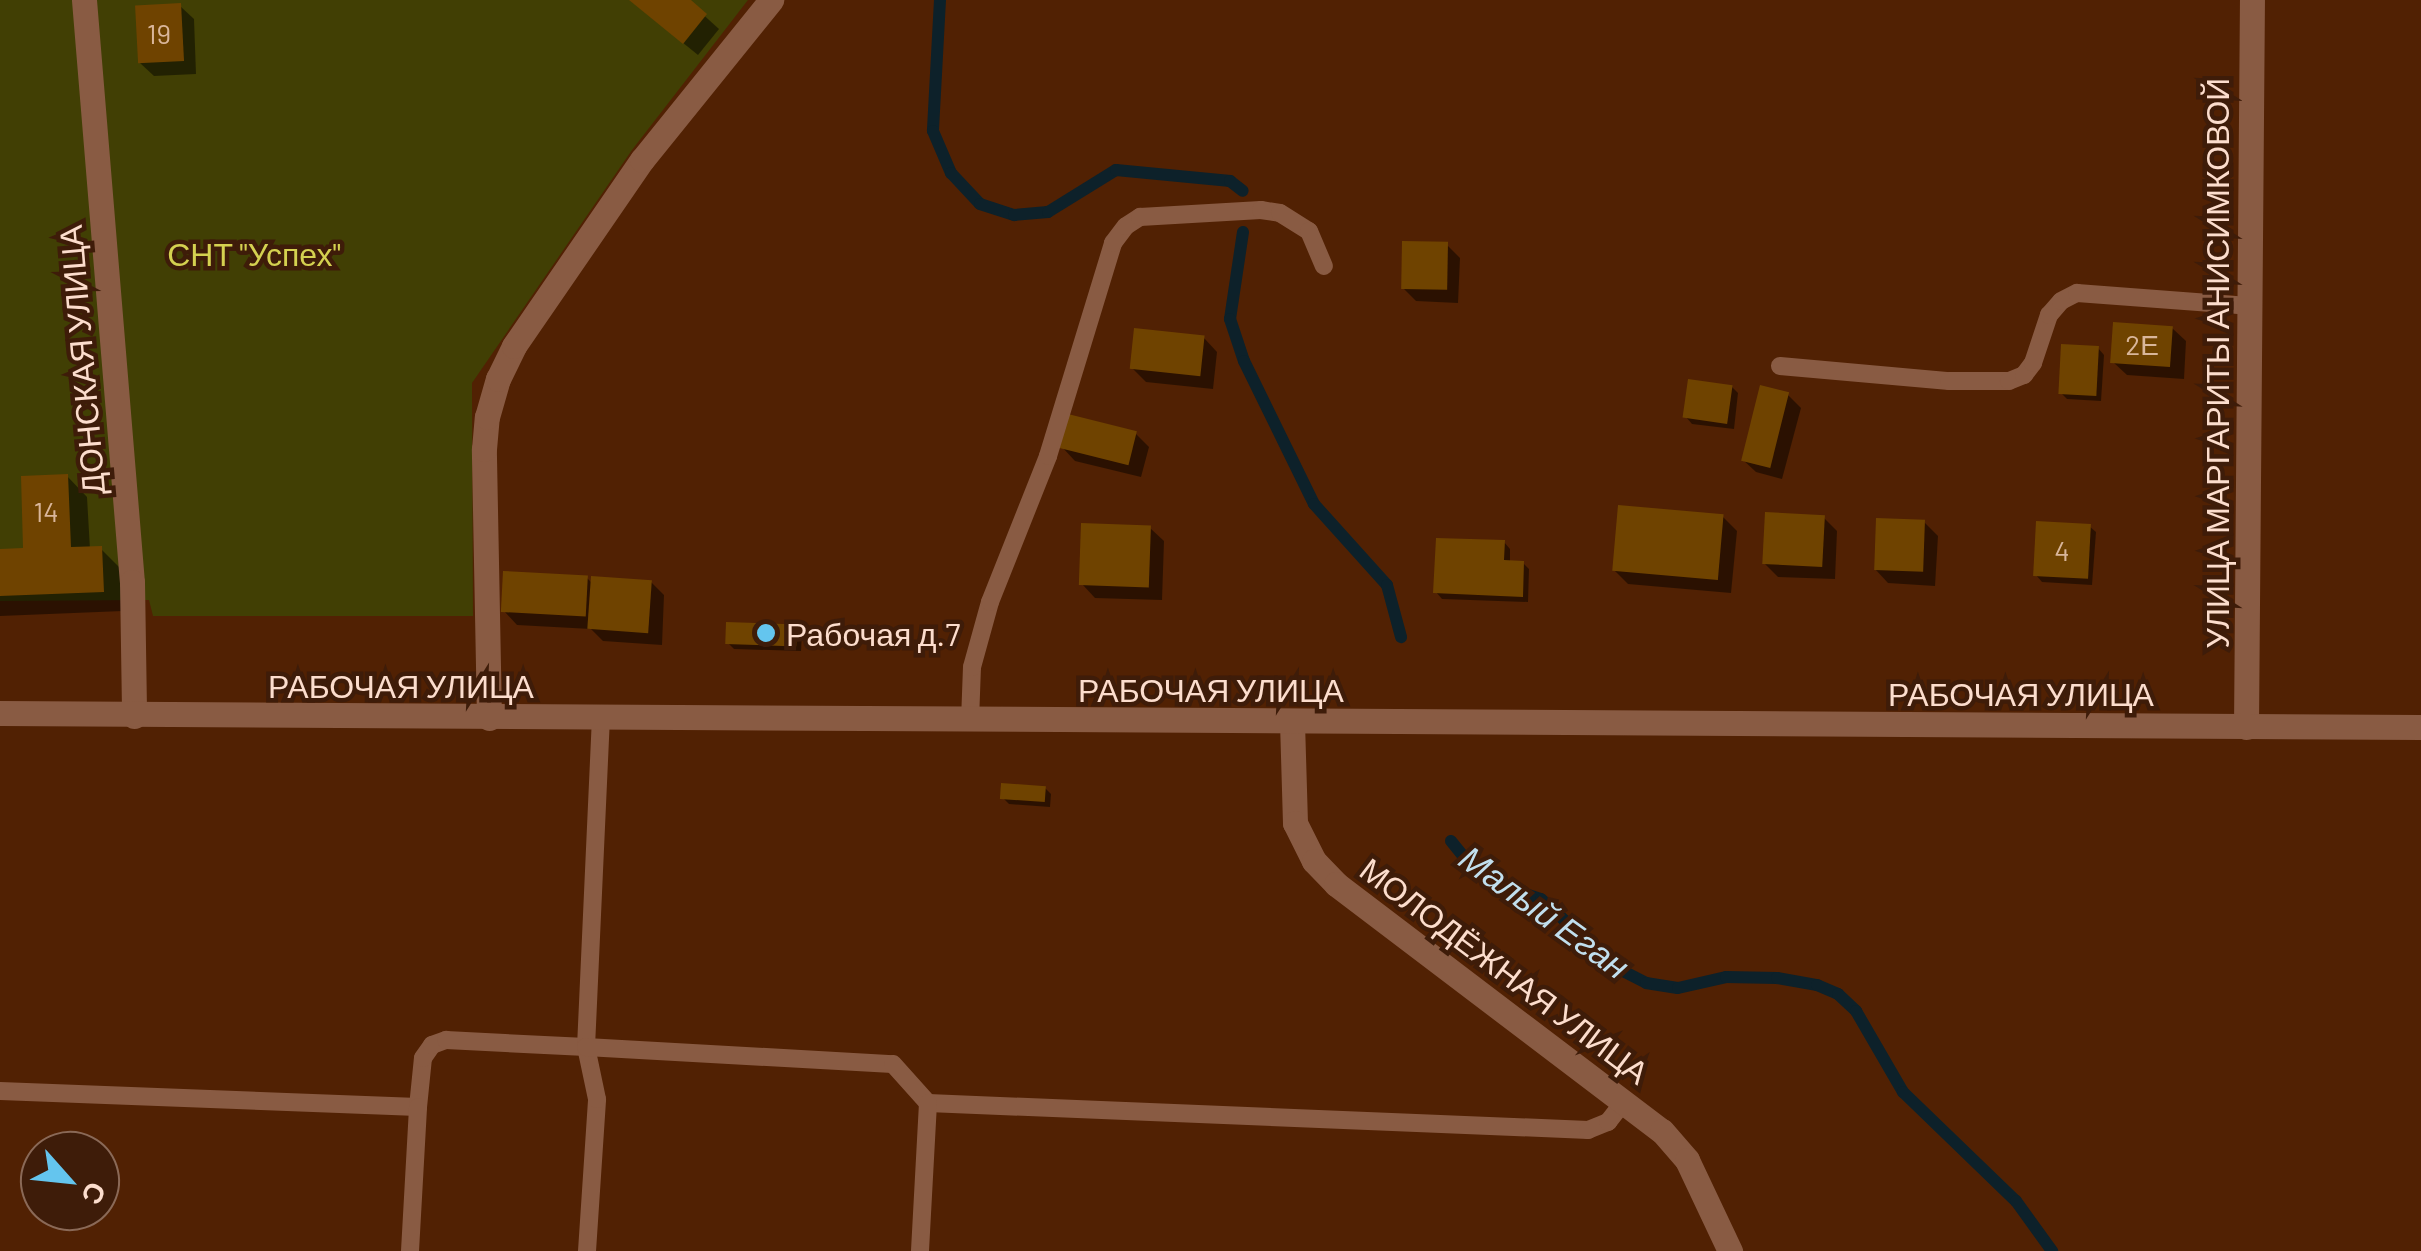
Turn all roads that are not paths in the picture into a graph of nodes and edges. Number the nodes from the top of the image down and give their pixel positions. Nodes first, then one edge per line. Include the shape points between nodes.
1 (84, 0) edge
2 (772, 0) edge
3 (2252, 0) edge
4 (1324, 266) dead end
5 (2249, 306) junction
6 (1780, 366) dead end
7 (0, 714) edge
8 (134, 716) junction
9 (489, 718) junction
10 (601, 719) junction
11 (970, 721) junction
12 (1292, 722) junction
13 (2246, 727) junction
14 (2421, 727) edge
15 (586, 1048) junction
16 (0, 1090) edge
17 (1625, 1100) junction
18 (928, 1104) junction
19 (418, 1107) junction
20 (410, 1251) edge
21 (587, 1251) edge
22 (920, 1251) edge
23 (1730, 1251) edge

1 - 8 street, ДОНСКАЯ УЛИЦА via 132,582
2 - 9 street via 642,160 514,346 498,380 484,448
3 - 5 street, УЛИЦА МАРГАРИТЫ АНИСИМКОВОЙ
4 - 11 lane via 1309,231 1261,210 1140,218 1126,226 1113,243 1048,456 979,638
5 - 6 lane via 2077,292 2050,315 2034,364 2009,381
5 - 13 street, УЛИЦА МАРГАРИТЫ АНИСИМКОВОЙ
7 - 8 street, РАБОЧАЯ УЛИЦА
8 - 9 street, РАБОЧАЯ УЛИЦА
9 - 10 street, РАБОЧАЯ УЛИЦА
10 - 11 street, РАБОЧАЯ УЛИЦА
10 - 15 lane
11 - 12 street, РАБОЧАЯ УЛИЦА
12 - 13 street, РАБОЧАЯ УЛИЦА
12 - 17 street, МОЛОДЁЖНАЯ УЛИЦА via 1295,823 1314,860 1336,884
13 - 14 street, РАБОЧАЯ УЛИЦА
15 - 18 lane via 893,1064
15 - 19 lane via 446,1040 423,1058
15 - 21 lane via 597,1099
16 - 19 lane
17 - 18 lane via 1602,1128 1588,1130
17 - 23 street, МОЛОДЁЖНАЯ УЛИЦА via 1687,1160
18 - 22 lane
19 - 20 lane

